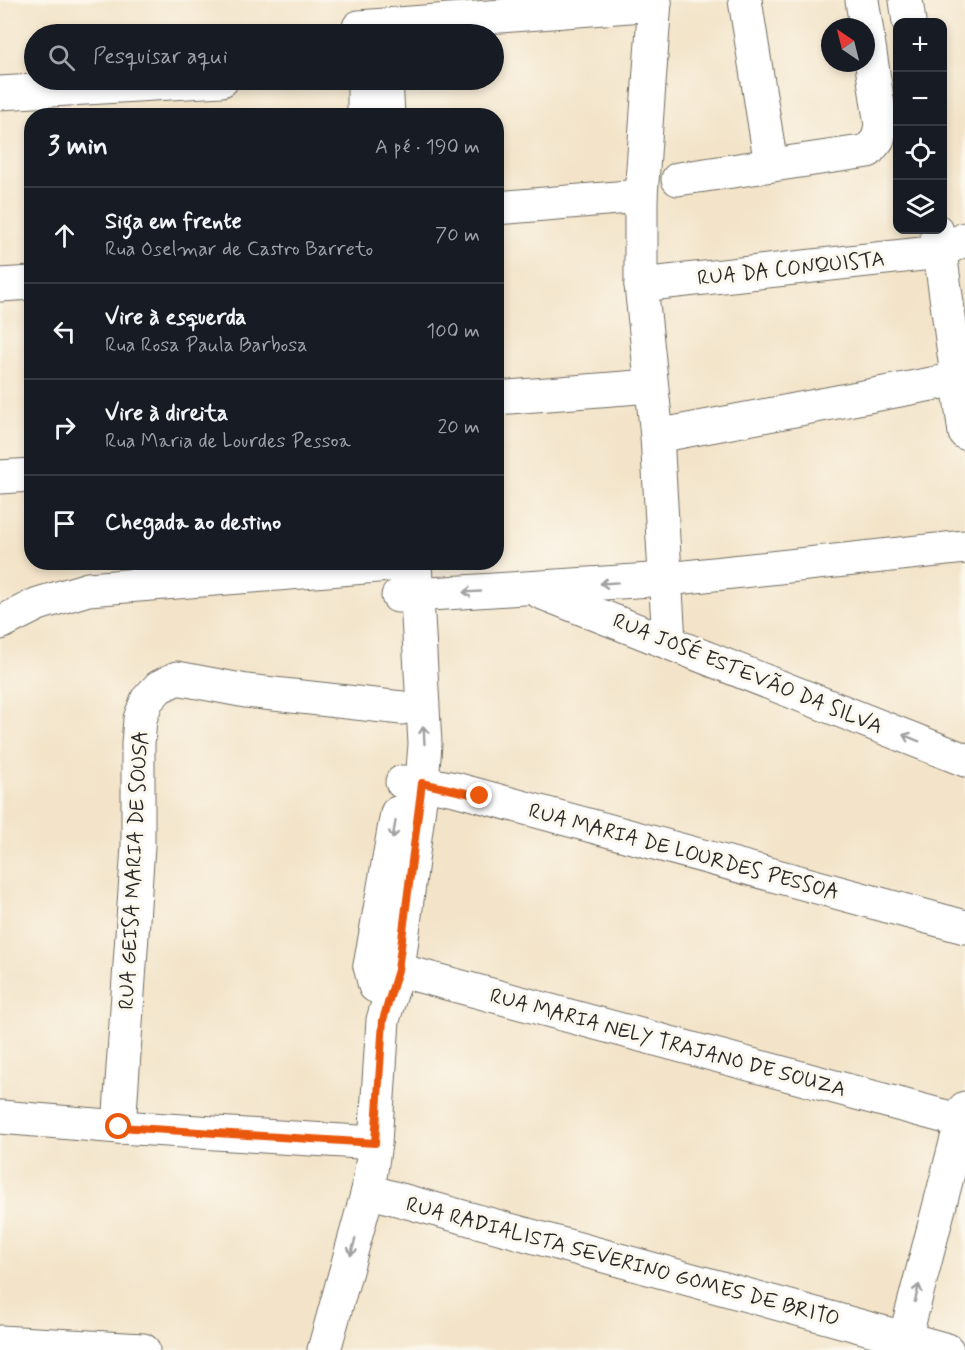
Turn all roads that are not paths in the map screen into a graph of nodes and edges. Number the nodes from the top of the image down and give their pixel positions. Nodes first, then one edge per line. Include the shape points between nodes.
1 (745, 0) edge
2 (862, 0) edge
3 (906, 0) edge
4 (655, 2) edge
5 (908, 18) edge
6 (370, 20) edge
7 (51, 90) edge
8 (364, 90) edge
9 (387, 90) edge
10 (0, 93) edge
11 (364, 108) edge
12 (388, 108) edge
13 (771, 165) junction
14 (678, 179) dead end
15 (641, 196) junction
16 (504, 207) edge
17 (952, 246) edge
18 (24, 284) edge
19 (0, 285) edge
20 (641, 285) junction
21 (958, 379) junction
22 (651, 386) junction
23 (504, 397) edge
24 (965, 433) edge
25 (657, 436) junction
26 (24, 476) edge
27 (0, 477) edge
28 (965, 547) edge
29 (406, 574) edge
30 (667, 579) junction
31 (530, 588) junction
32 (0, 623) edge
33 (669, 642) junction
34 (402, 708) junction
35 (965, 760) edge
36 (412, 783) junction
37 (965, 927) edge
38 (384, 968) junction
39 (0, 1117) edge
40 (964, 1117) edge
41 (119, 1127) junction
42 (375, 1143) junction
43 (368, 1191) junction
44 (0, 1342) edge
45 (904, 1344) edge
46 (143, 1350) edge
47 (324, 1350) edge
48 (947, 1350) edge

1 - 13 street
2 - 13 street via 881,125 878,140 868,151
3 - 5 street
4 - 6 street
4 - 15 street
7 - 10 street
8 - 11 street
9 - 12 street
13 - 14 street
15 - 16 street
15 - 20 street
17 - 20 street, RUA DA CONQUISTA
17 - 21 street
18 - 19 street
20 - 22 street
21 - 24 street
21 - 25 street
22 - 23 street
22 - 25 street
25 - 30 street
26 - 27 street
28 - 30 street
31 -> 29 street
29 - 32 street via 88,589 38,604
29 - 34 street
36 -> 29 street via 425,744
30 -> 31 street
30 - 33 street
31 - 33 street, RUA JOSÉ ESTEVÃO DA SILVA
35 -> 33 street, RUA JOSÉ ESTEVÃO DA SILVA
34 - 36 street
34 - 41 street, RUA GEISA MARIA DE SOUSA via 246,691 177,678 159,687 147,700 140,719 138,744 138,846
36 - 37 street, RUA MARIA DE LOURDES PESSOA via 455,789
36 - 38 street
38 - 40 street, RUA MARIA NELY TRAJANO DE SOUZA
38 - 42 street
39 - 41 street
45 -> 40 street
41 - 42 street
42 - 43 street
43 - 45 street, RUA RADIALISTA SEVERINO GOMES DE BRITO
43 -> 47 street
44 - 46 street
45 - 48 street, RUA RADIALISTA SEVERINO GOMES DE BRITO

